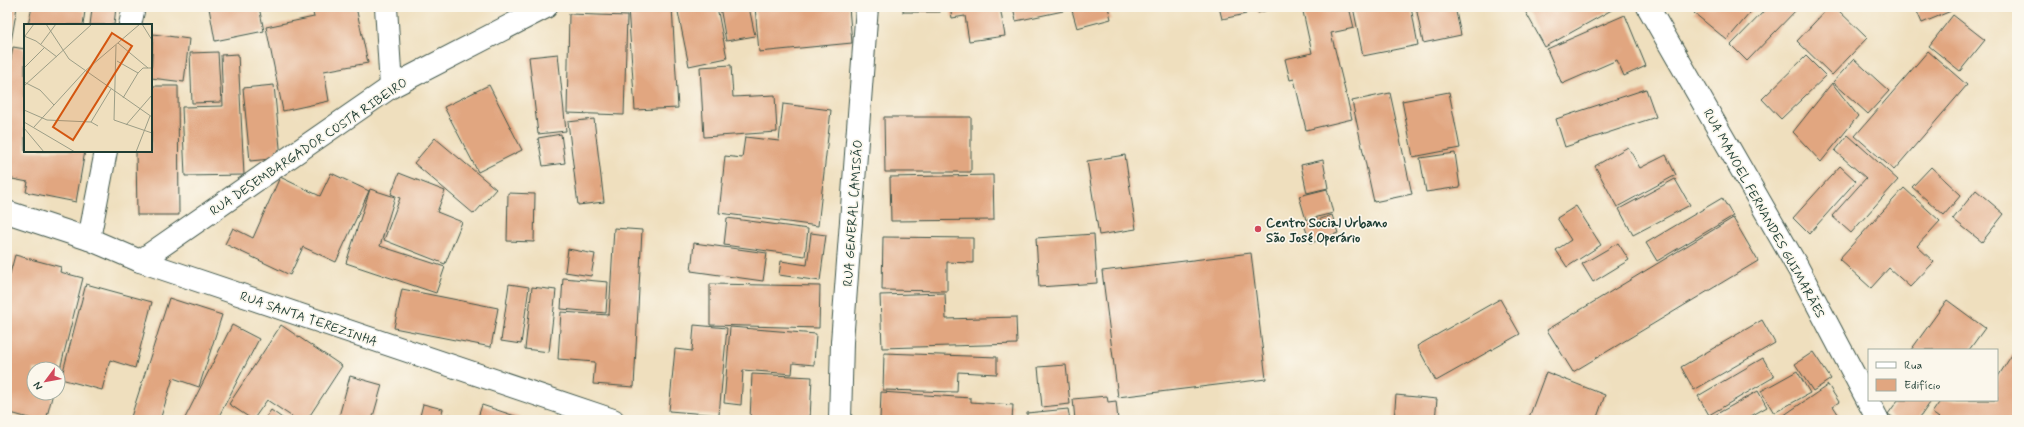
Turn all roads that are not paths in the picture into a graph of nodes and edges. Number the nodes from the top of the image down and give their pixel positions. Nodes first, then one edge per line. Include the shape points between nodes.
1 (134, 7) edge
2 (386, 7) edge
3 (546, 7) edge
4 (867, 7) edge
5 (1648, 7) edge
6 (130, 24) edge
7 (391, 87) junction
8 (106, 152) edge
9 (7, 212) edge
10 (88, 239) junction
11 (140, 262) junction
12 (613, 420) edge
13 (840, 420) edge
14 (1878, 420) edge

1 - 6 street
2 - 7 street
3 - 7 street, RUA DESEMBARGADOR COSTA RIBEIRO
4 - 13 street, RUA GENERAL CAMISÃO via 842,342
5 - 14 street, RUA MANOEL FERNANDES GUIMARÃES via 1798,268
7 - 11 street, RUA DESEMBARGADOR COSTA RIBEIRO
8 - 10 street
9 - 10 street, RUA SANTA TEREZINHA
10 - 11 street, RUA SANTA TEREZINHA
11 - 12 street, RUA SANTA TEREZINHA

